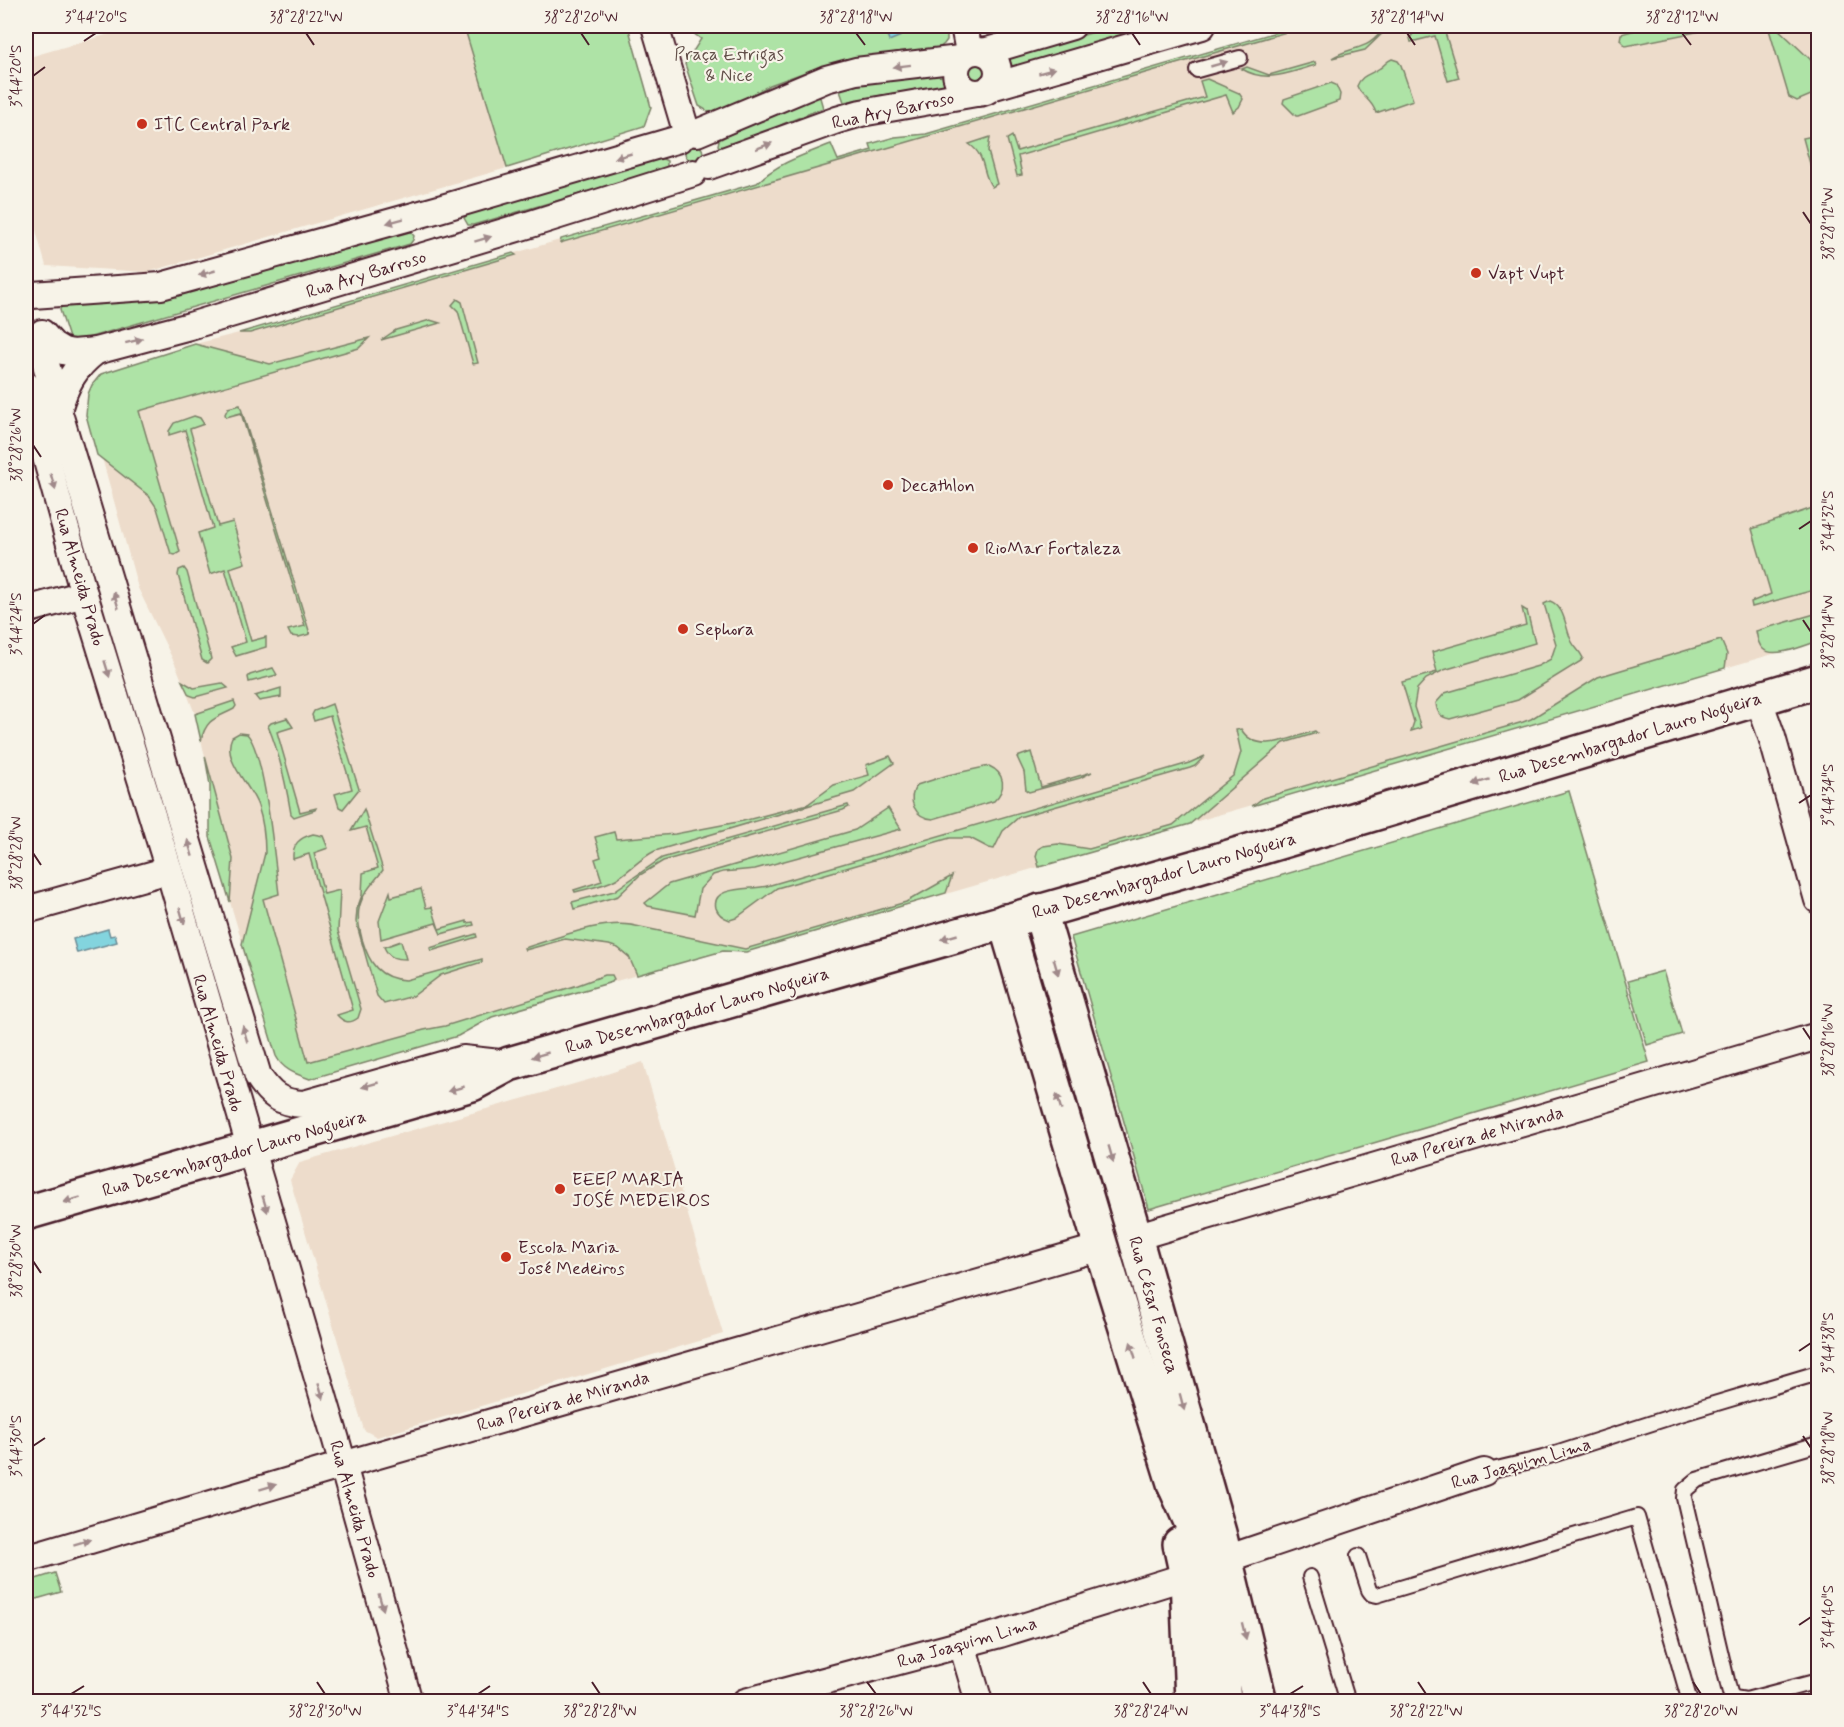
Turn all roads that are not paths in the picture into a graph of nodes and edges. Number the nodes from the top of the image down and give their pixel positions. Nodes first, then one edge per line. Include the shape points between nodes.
1 (655, 26) edge
2 (964, 26) edge
3 (1072, 26) edge
4 (1202, 26) edge
5 (971, 54) junction
6 (1240, 58) dead end
7 (1197, 70) dead end
8 (983, 90) junction
9 (688, 136) junction
10 (701, 170) junction
11 (439, 209) junction
12 (450, 249) junction
13 (29, 294) edge
14 (35, 338) edge
15 (96, 351) junction
16 (26, 385) edge
17 (58, 410) junction
18 (84, 594) junction
19 (26, 610) edge
20 (1818, 681) edge
21 (1758, 698) junction
22 (169, 870) junction
23 (1818, 900) edge
24 (26, 910) edge
25 (1040, 911) junction
26 (1005, 921) junction
27 (1818, 1035) edge
28 (509, 1064) junction
29 (265, 1089) joint
30 (249, 1148) junction
31 (26, 1213) edge
32 (1135, 1237) junction
33 (1101, 1247) junction
34 (1818, 1373) edge
35 (1818, 1444) edge
36 (343, 1464) junction
37 (1484, 1472) joint
38 (1175, 1486) junction
39 (1358, 1556) dead end
40 (26, 1559) edge
41 (1226, 1559) junction
42 (1187, 1576) junction
43 (1310, 1576) dead end
44 (962, 1644) junction
45 (1818, 1681) edge
46 (410, 1701) edge
47 (745, 1701) edge
48 (979, 1701) edge
49 (1192, 1701) edge
50 (1224, 1701) edge
51 (1260, 1701) edge
52 (1348, 1701) edge
53 (1690, 1701) edge

1 - 9 street
2 - 5 street
3 - 5 street, Rua Ary Barroso
8 -> 4 street, Rua Ary Barroso
5 - 8 street via 956,71 959,83 964,88
5 - 8 street via 990,55 998,67 996,81
5 -> 9 street, Rua Ary Barroso via 826,79
7 -> 6 lane
10 -> 8 street, Rua Ary Barroso via 853,115
9 - 10 street via 705,136 711,142 713,159
9 - 10 street via 675,146 675,161 685,172
9 -> 11 street, Rua Ary Barroso
12 -> 10 street, Rua Ary Barroso
11 - 12 street
11 -> 13 street, Rua Ary Barroso via 161,286
15 -> 12 street, Rua Ary Barroso
13 - 14 street, Rua Almeida Prado via 46,312
14 - 15 street, Rua Ary Barroso via 63,351
14 - 17 street, Rua Almeida Prado
15 - 17 street via 70,378
16 -> 18 street, Rua Almeida Prado
29 -> 17 street, Rua Almeida Prado
18 - 19 street
18 -> 22 street, Rua Almeida Prado
20 - 21 street, Rua Desembargador Lauro Nogueira
21 - 23 street
21 -> 25 street, Rua Desembargador Lauro Nogueira
22 - 24 street
22 -> 30 street, Rua Almeida Prado
25 - 26 street, Rua Desembargador Lauro Nogueira
25 -> 32 street, Rua César Fonseca
26 -> 28 street, Rua Desembargador Lauro Nogueira
33 -> 26 street, Rua César Fonseca
27 - 32 street, Rua Pereira de Miranda
28 -> 29 street, Rua Desembargador Lauro Nogueira via 463,1059 304,1104 286,1101
28 -> 30 street, Rua Desembargador Lauro Nogueira via 472,1084
30 -> 31 street, Rua Desembargador Lauro Nogueira
30 -> 36 street, Rua Almeida Prado
32 -> 41 street, Rua César Fonseca
33 - 36 street, Rua Pereira de Miranda
38 -> 33 street, Rua César Fonseca
34 - 37 lane, Rua Joaquim Lima via 1543,1458
35 - 45 lane via 1697,1480 1684,1490 1730,1693 1746,1700
40 -> 36 street, Rua Pereira de Miranda
36 -> 46 street, Rua Almeida Prado
37 - 41 street, Rua Joaquim Lima
38 - 42 street via 1178,1535
38 - 50 street via 1196,1533 1216,1604
39 - 53 lane via 1369,1590 1377,1595 1638,1518
41 -> 51 street, Rua César Fonseca
42 - 44 street, Rua Joaquim Lima
42 - 49 street
43 - 52 lane
44 - 47 street, Rua Joaquim Lima
44 - 48 street

